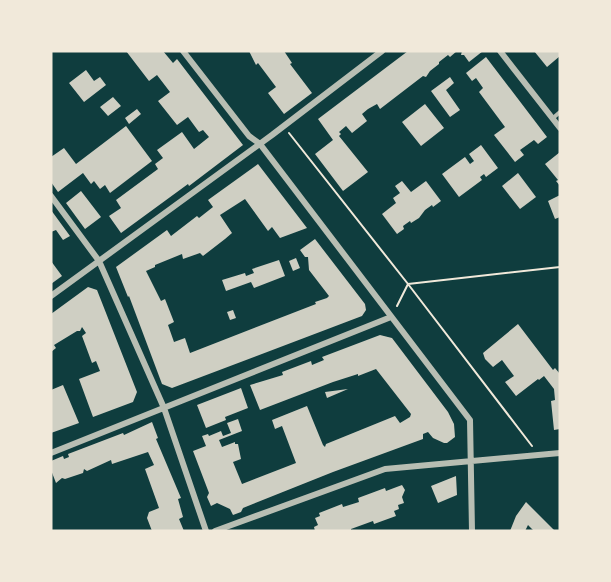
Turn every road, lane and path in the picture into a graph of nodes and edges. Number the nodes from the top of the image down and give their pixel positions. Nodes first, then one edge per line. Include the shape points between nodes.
1 (183, 51) edge
2 (382, 51) edge
3 (500, 51) edge
4 (560, 112) edge
5 (552, 118) junction
6 (284, 126) junction
7 (560, 128) edge
8 (260, 144) junction
9 (51, 196) edge
10 (99, 261) junction
11 (560, 267) edge
12 (408, 284) junction
13 (51, 296) edge
14 (391, 317) junction
15 (164, 408) junction
16 (51, 453) edge
17 (560, 453) edge
18 (540, 455) junction
19 (471, 462) junction
20 (206, 531) edge
21 (215, 531) edge
22 (472, 531) edge

1 - 8 street via 249,136
2 - 6 street
3 - 5 street
4 - 5 lane
5 - 7 street
6 - 8 street
6 - 12 path
8 - 10 street
8 - 14 street
9 - 10 street
10 - 13 street
10 - 15 street
11 - 12 path
12 - 14 path
12 - 18 path
14 - 15 street
14 - 19 street via 470,420
15 - 16 street
15 - 20 street
17 - 18 street
18 - 19 street
19 - 21 street via 385,469
19 - 22 street

